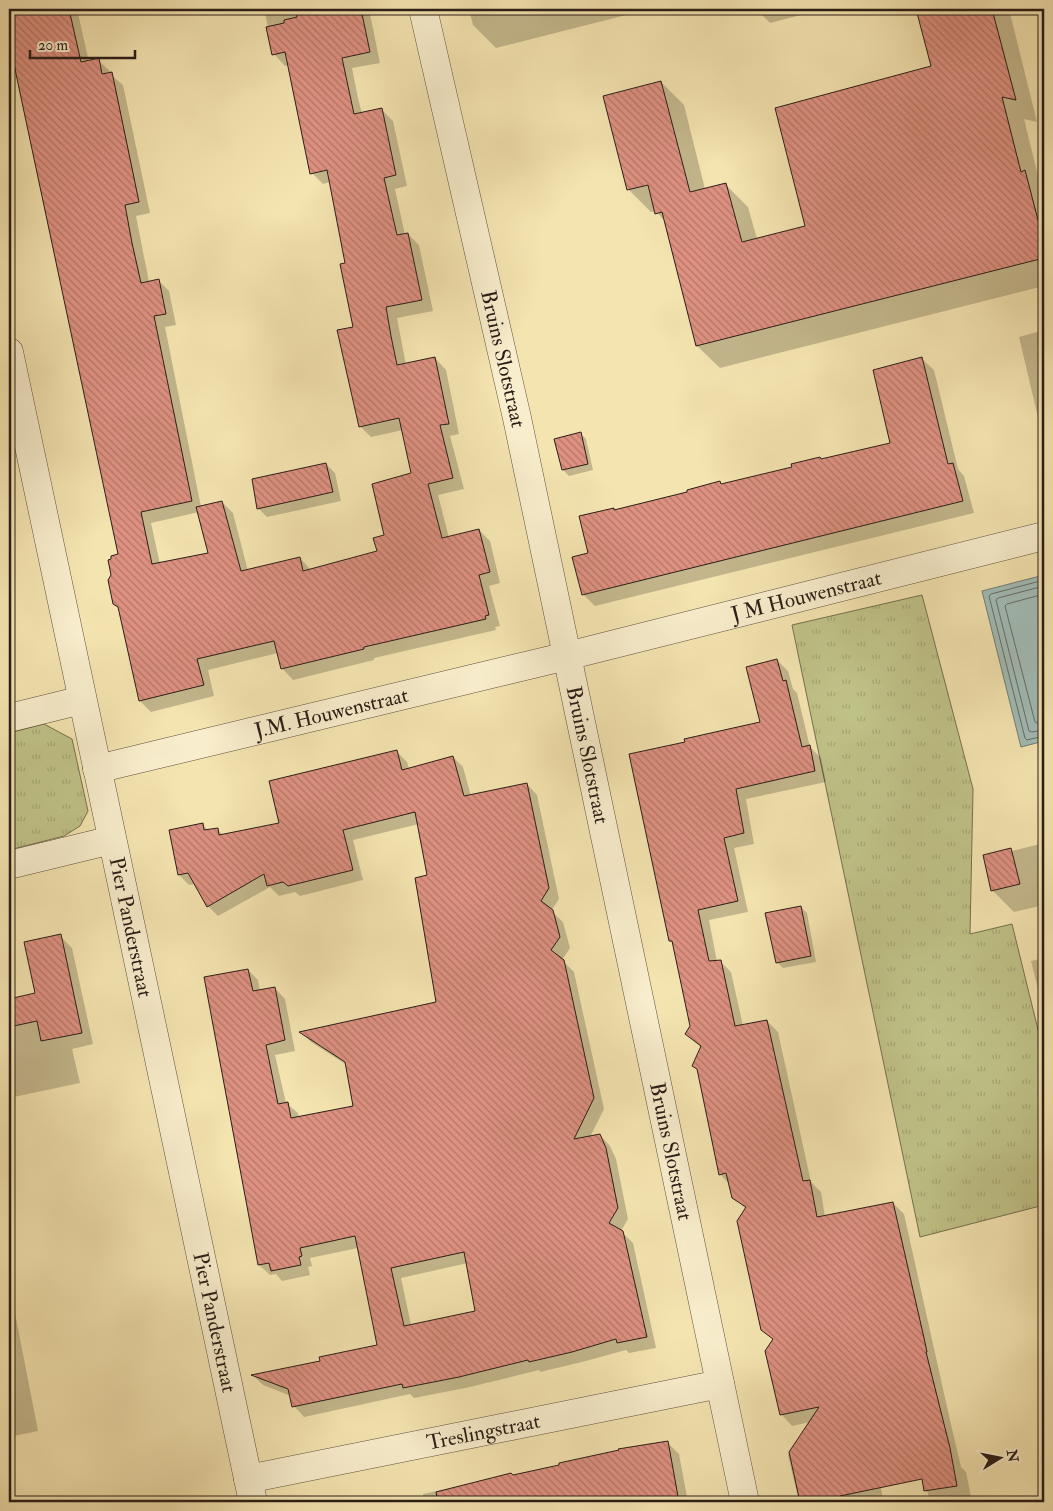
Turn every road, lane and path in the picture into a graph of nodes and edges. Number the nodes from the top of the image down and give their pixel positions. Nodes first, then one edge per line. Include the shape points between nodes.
1 (423, 9) edge
2 (9, 352) edge
3 (1044, 536) edge
4 (567, 656) junction
5 (82, 700) junction
6 (9, 718) edge
7 (97, 769) junction
8 (112, 840) junction
9 (9, 865) edge
10 (720, 1384) junction
11 (250, 1490) edge
12 (745, 1502) edge

1 - 4 street, Bruins Slotstraat via 517,418
2 - 5 street, Pier Panderstraat
3 - 4 street, J M Houwenstraat
4 - 7 street, J.M. Houwenstraat
4 - 10 street, Bruins Slotstraat
5 - 6 street
5 - 7 street, Pier Panderstraat
7 - 8 street, Pier Panderstraat
8 - 9 street
8 - 11 street, Pier Panderstraat
10 - 11 street, Treslingstraat
10 - 12 street, Bruins Slotstraat

